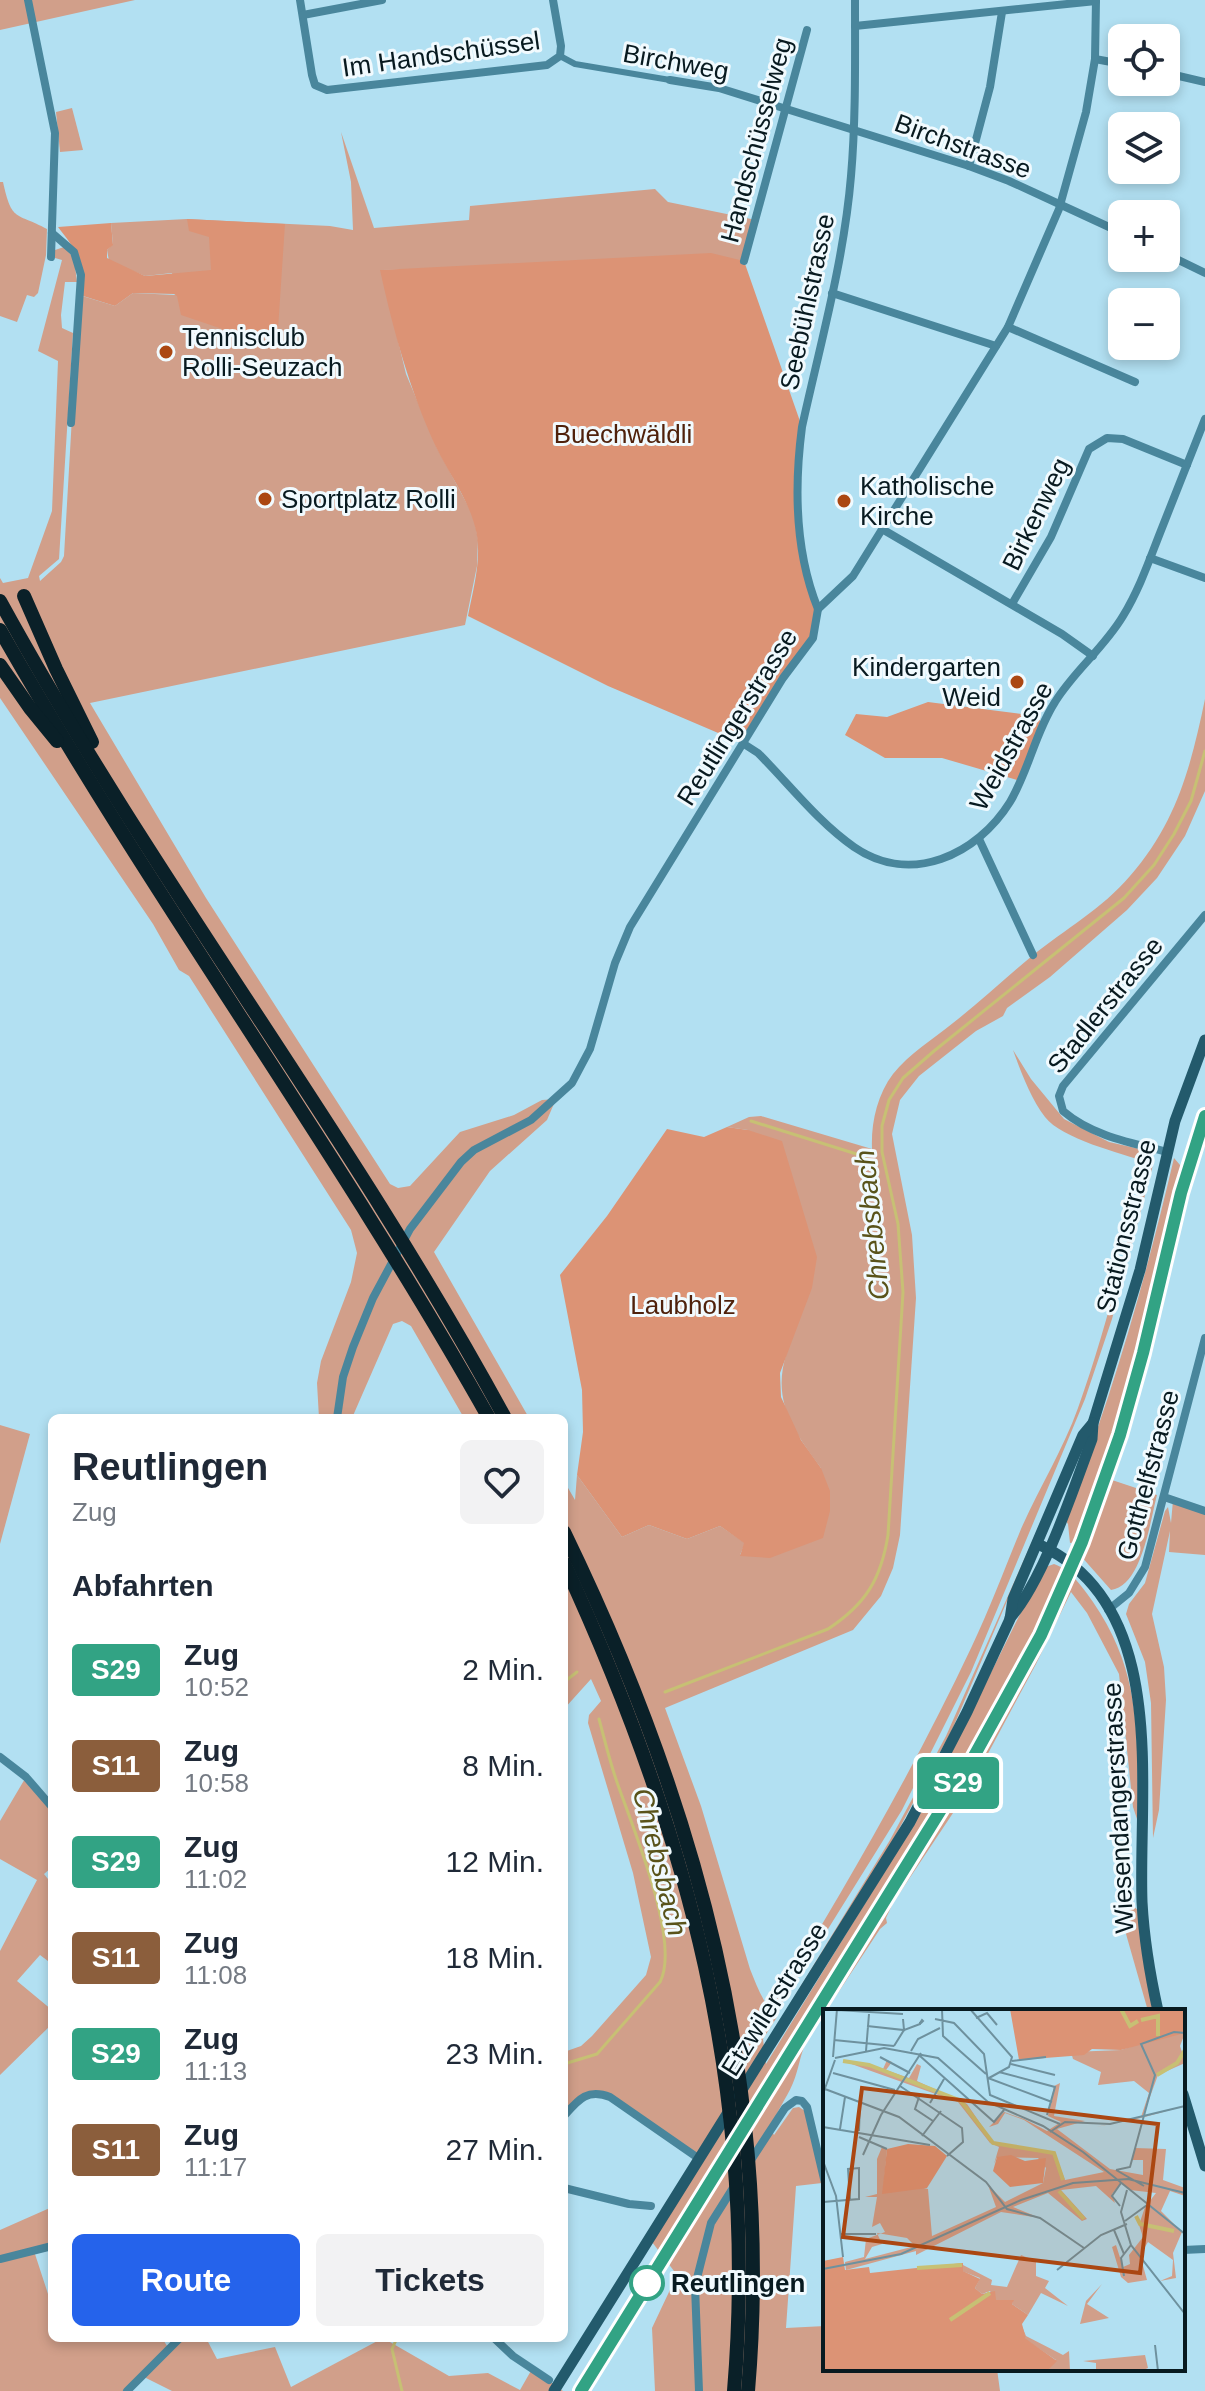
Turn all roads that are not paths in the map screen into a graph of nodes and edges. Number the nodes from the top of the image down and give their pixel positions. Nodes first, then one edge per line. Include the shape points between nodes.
1 (28, 0) edge
2 (300, 0) edge
3 (382, 0) edge
4 (553, 0) edge
5 (855, 0) edge
6 (1096, 0) edge
7 (1002, 12) junction
8 (303, 15) junction
9 (855, 26) junction
10 (807, 30) dead end
11 (560, 56) junction
12 (1095, 59) junction
13 (1108, 61) edge
14 (1180, 76) edge
15 (670, 80) joint
16 (1205, 82) edge
17 (786, 109) junction
18 (854, 129) junction
19 (969, 166) junction
20 (1060, 204) junction
21 (1108, 226) edge
22 (52, 233) junction
23 (51, 257) dead end
24 (744, 261) dead end
25 (1180, 261) edge
26 (1205, 273) edge
27 (832, 293) junction
28 (1008, 327) junction
29 (996, 346) junction
30 (1135, 382) dead end
31 (1205, 419) edge
32 (71, 423) dead end
33 (1187, 465) junction
34 (882, 529) junction
35 (1150, 558) junction
36 (1205, 578) edge
37 (24, 596) dead end
38 (0, 601) edge
39 (1012, 604) junction
40 (818, 609) junction
41 (0, 630) edge
42 (1093, 656) junction
43 (0, 665) edge
44 (744, 744) junction
45 (85, 775) junction
46 (112, 790) junction
47 (979, 839) junction
48 (1205, 915) edge
49 (1033, 955) dead end
50 (1205, 1040) edge
51 (1167, 1152) junction
52 (1205, 1338) edge
53 (337, 1414) edge
54 (487, 1414) edge
55 (503, 1414) edge
56 (1093, 1423) joint
57 (1164, 1497) junction
58 (1205, 1511) edge
59 (568, 1541) edge
60 (1043, 1547) junction
61 (568, 1572) edge
62 (1108, 1610) junction
63 (0, 1757) edge
64 (48, 1802) edge
65 (1158, 2009) edge
66 (1185, 2101) edge
67 (568, 2111) edge
68 (698, 2158) junction
69 (1205, 2166) edge
70 (823, 2175) edge
71 (568, 2189) edge
72 (651, 2206) dead end
73 (48, 2247) edge
74 (1205, 2249) edge
75 (1185, 2250) edge
76 (0, 2259) edge
77 (176, 2342) edge
78 (498, 2342) edge
79 (551, 2385) edge
80 (127, 2391) edge
81 (699, 2391) edge
82 (734, 2391) edge
83 (748, 2391) edge

1 - 22 street via 55,133
2 - 8 street
3 - 8 street
4 - 11 street
5 - 9 street, Seebühlstrasse
6 - 7 street
6 - 12 street, Reutlingerstrasse
7 - 9 street
7 - 19 street via 993,75
8 - 11 street, Im Handschüssel via 315,85 327,90 547,65
9 - 18 street, Seebühlstrasse
10 - 17 street, Handschüsselweg
11 - 15 street, Birchweg via 575,64
12 - 13 street
12 - 20 street, Reutlingerstrasse
14 - 16 street
15 - 17 street, Birchweg via 719,88
17 - 18 street, Birchstrasse
17 - 24 street, Handschüsselweg
18 - 19 street, Birchstrasse
18 - 27 street, Seebühlstrasse via 848,204
19 - 20 street, Birchstrasse
20 - 21 street, Birchstrasse
20 - 28 street, Reutlingerstrasse
22 - 23 street
22 - 32 street via 74,252 81,275
25 - 26 street
27 - 29 street
27 - 40 street, Seebühlstrasse via 799,463 800,541
28 - 29 street, Reutlingerstrasse
28 - 30 street
29 - 34 street, Reutlingerstrasse
31 - 33 street, Weidstrasse
33 - 35 street, Weidstrasse
33 - 39 street, Birkenweg via 1123,439 1107,438 1089,449 1051,537
34 - 39 street
34 - 40 street, Reutlingerstrasse via 853,576
35 - 36 street
35 - 42 street, Weidstrasse via 1129,606
37 - 46 highway
38 - 46 highway
39 - 42 street
40 - 44 street, Reutlingerstrasse via 813,638
41 - 45 highway
42 - 47 street, Weidstrasse via 1055,701 1015,793
43 - 45 highway
44 - 47 street, Weidstrasse via 846,840 878,859 931,862
44 - 53 street, Reutlingerstrasse via 630,927 579,1072 531,1120 461,1162 410,1229 385,1273 348,1362
45 - 54 highway via 368,1214
46 - 55 highway via 354,1166
47 - 49 street
48 - 51 street, Stadlerstrasse via 1059,1096 1066,1114 1095,1130
50 - 51 main road, Stationsstrasse
51 - 56 main road, Stationsstrasse via 1140,1270
52 - 57 street, Gotthelfstrasse
56 - 60 main road, Etzwilerstrasse via 1083,1435
57 - 58 street
57 - 62 street, Gotthelfstrasse via 1141,1576
59 - 83 highway via 657,1747 721,1965 741,2079 750,2181
60 - 62 main road, Wiesendangerstrasse via 1084,1578
60 - 68 main road, Etzwilerstrasse via 1013,1599 1010,1619 910,1822
61 - 82 highway via 651,1773 707,1969 728,2088 737,2197 740,2276
62 - 65 main road, Wiesendangerstrasse via 1128,1651 1138,1693 1142,1902
63 - 64 street
66 - 69 main road
67 - 68 street via 579,2097 600,2093
68 - 79 main road, Etzwilerstrasse
70 - 81 street via 807,2107 796,2100 785,2108 711,2223 695,2286
71 - 72 street
73 - 76 street
74 - 75 street
77 - 80 street
78 - 79 street

